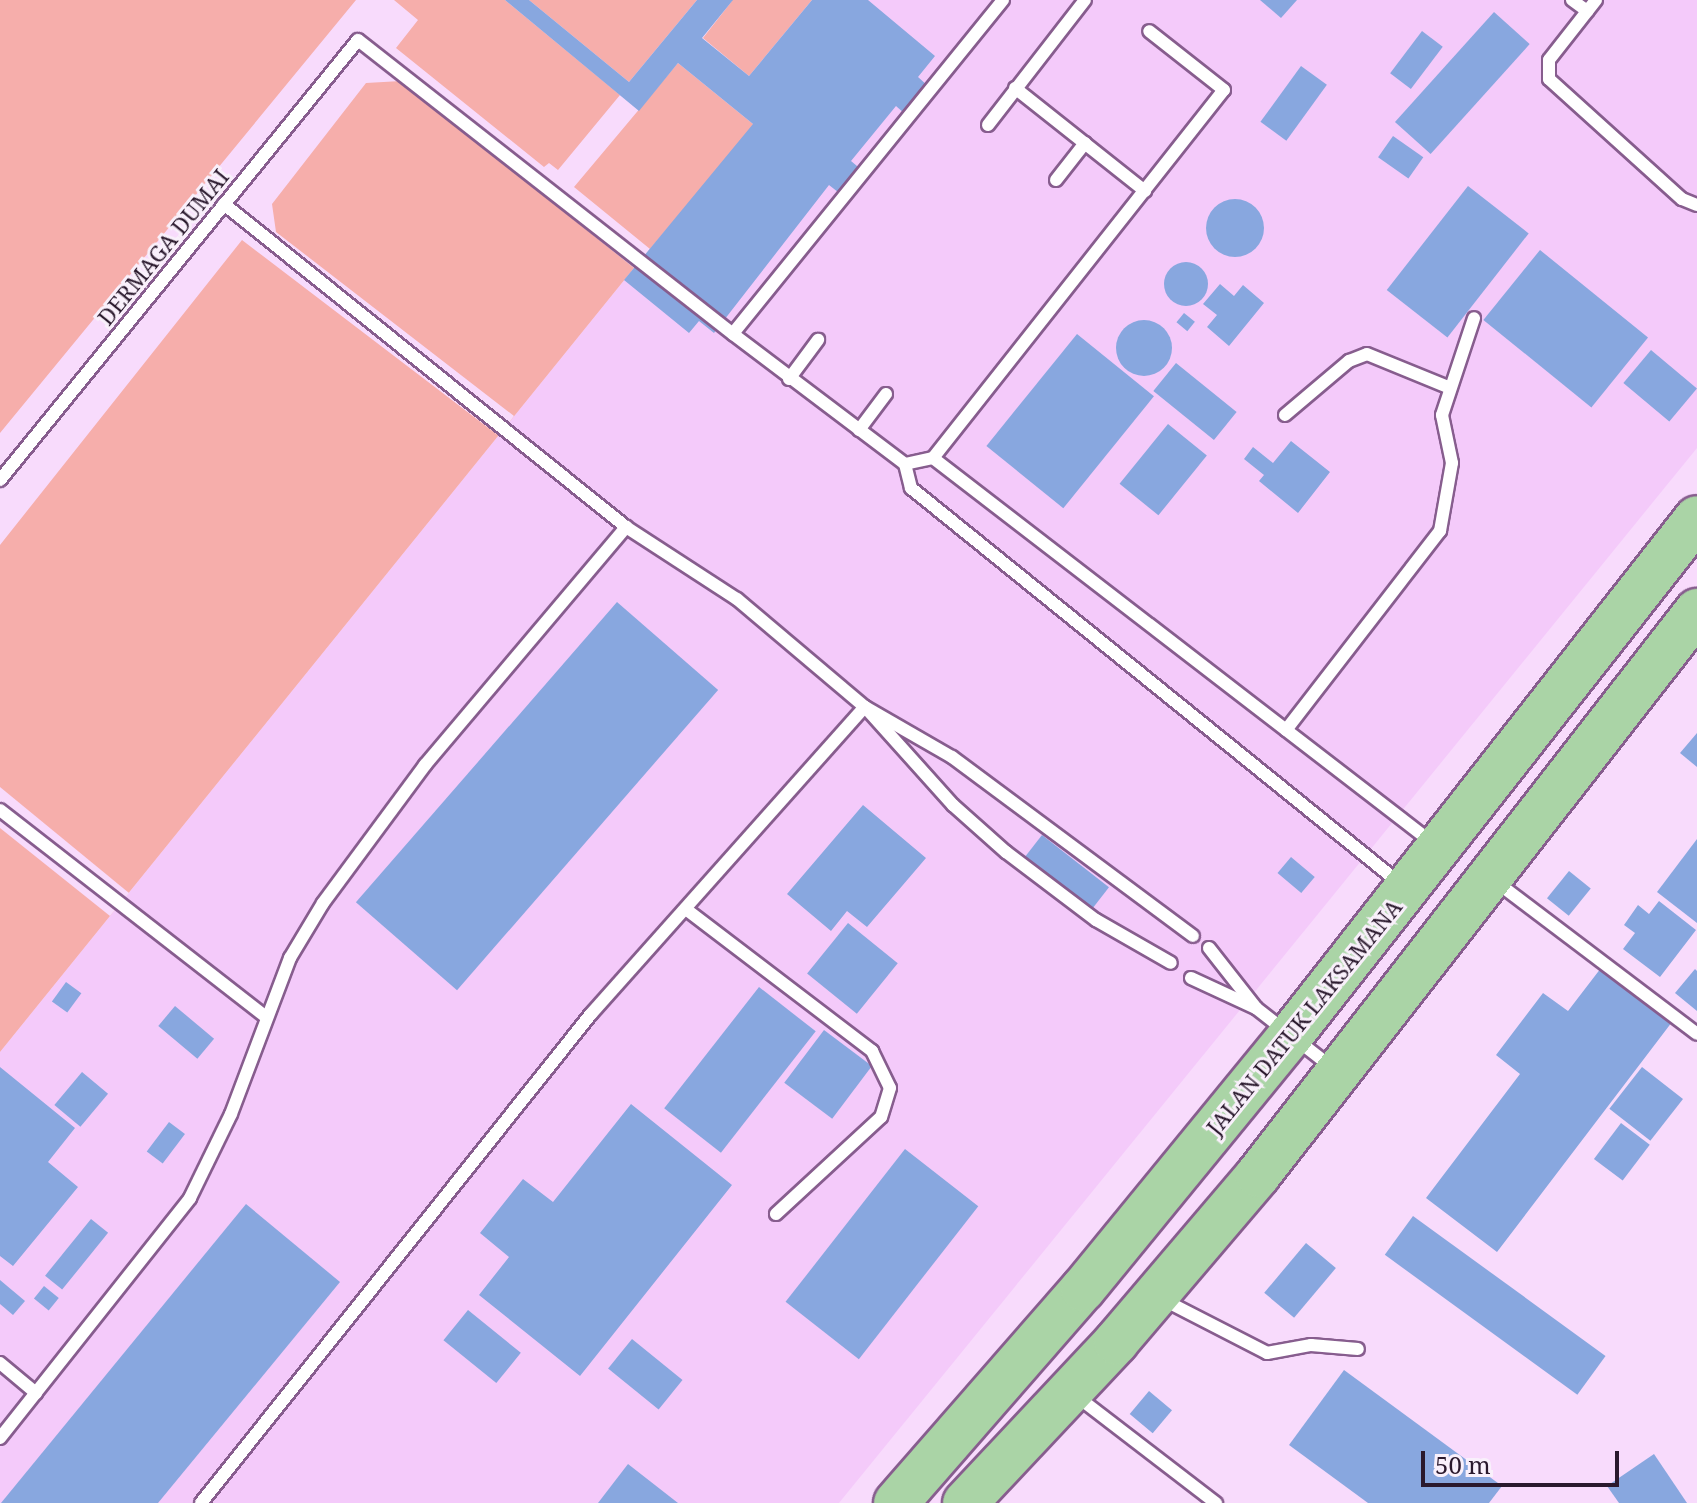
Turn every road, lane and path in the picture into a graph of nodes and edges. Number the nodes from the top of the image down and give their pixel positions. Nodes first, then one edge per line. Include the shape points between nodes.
1 (1003, 0) edge
2 (1085, 0) edge
3 (1572, 0) edge
4 (1592, 5) edge
5 (1149, 31) dead end
6 (1015, 88) junction
7 (988, 125) dead end
8 (1085, 143) junction
9 (1056, 180) dead end
10 (1145, 191) junction
11 (224, 204) junction
12 (1697, 205) edge
13 (1474, 318) dead end
14 (733, 334) junction
15 (818, 340) dead end
16 (789, 379) junction
17 (1448, 387) junction
18 (886, 394) dead end
19 (1285, 415) dead end
20 (859, 430) junction
21 (933, 458) junction
22 (905, 464) junction
23 (0, 480) edge
24 (1697, 518) edge
25 (626, 527) junction
26 (1697, 611) edge
27 (865, 707) junction
28 (1286, 730) junction
29 (0, 810) edge
30 (1440, 848) junction
31 (1493, 879) junction
32 (1408, 890) junction
33 (687, 910) junction
34 (1193, 936) dead end
35 (1209, 948) dead end
36 (1171, 963) dead end
37 (1191, 978) dead end
38 (1256, 1008) junction
39 (265, 1016) junction
40 (1697, 1034) edge
41 (1291, 1035) junction
42 (1336, 1070) junction
43 (776, 1214) dead end
44 (1155, 1296) junction
45 (1358, 1349) dead end
46 (0, 1363) edge
47 (1069, 1391) junction
48 (36, 1393) junction
49 (0, 1438) edge
50 (201, 1503) edge
51 (896, 1503) edge
52 (965, 1503) edge
53 (1216, 1503) edge

1 - 14 lane
2 - 6 lane
3 - 4 lane
4 - 12 lane via 1549,60 1549,79 1682,199
5 - 10 lane via 1224,90
6 - 7 lane
6 - 8 lane
8 - 9 lane
8 - 10 lane
10 - 21 lane
11 - 14 lane, DERMAGA DUMAI via 358,40
11 - 23 lane, DERMAGA DUMAI
11 - 25 lane
13 - 17 lane
14 - 16 lane
15 - 16 lane
16 - 20 lane
17 - 19 lane via 1367,354 1349,361
17 - 28 lane via 1442,415 1452,463 1450,501 1440,531
18 - 20 lane
20 - 22 lane
21 - 22 lane
21 - 28 lane
22 - 32 lane via 911,488
24 - 30 highway, JALAN DATUK LAKSAMANA
25 - 27 lane via 737,599
25 - 39 lane via 425,765 332,890 290,958
26 - 31 highway
27 - 33 lane
27 - 34 lane via 952,757
27 - 36 lane via 953,805 1006,852 1096,920
28 - 30 lane
29 - 39 lane
30 - 32 highway, JALAN DATUK LAKSAMANA
31 - 40 lane
31 - 42 highway
32 - 41 highway, JALAN DATUK LAKSAMANA
33 - 43 lane via 872,1051 890,1088 881,1117
33 - 50 lane via 591,1014
35 - 38 lane
37 - 38 lane
38 - 41 lane
39 - 48 lane via 231,1114 190,1198
41 - 42 lane
41 - 51 highway, JALAN DATUK LAKSAMANA
42 - 44 highway
44 - 45 lane via 1267,1353 1311,1345
44 - 47 highway
46 - 48 lane
47 - 52 highway
47 - 53 lane
48 - 49 lane

